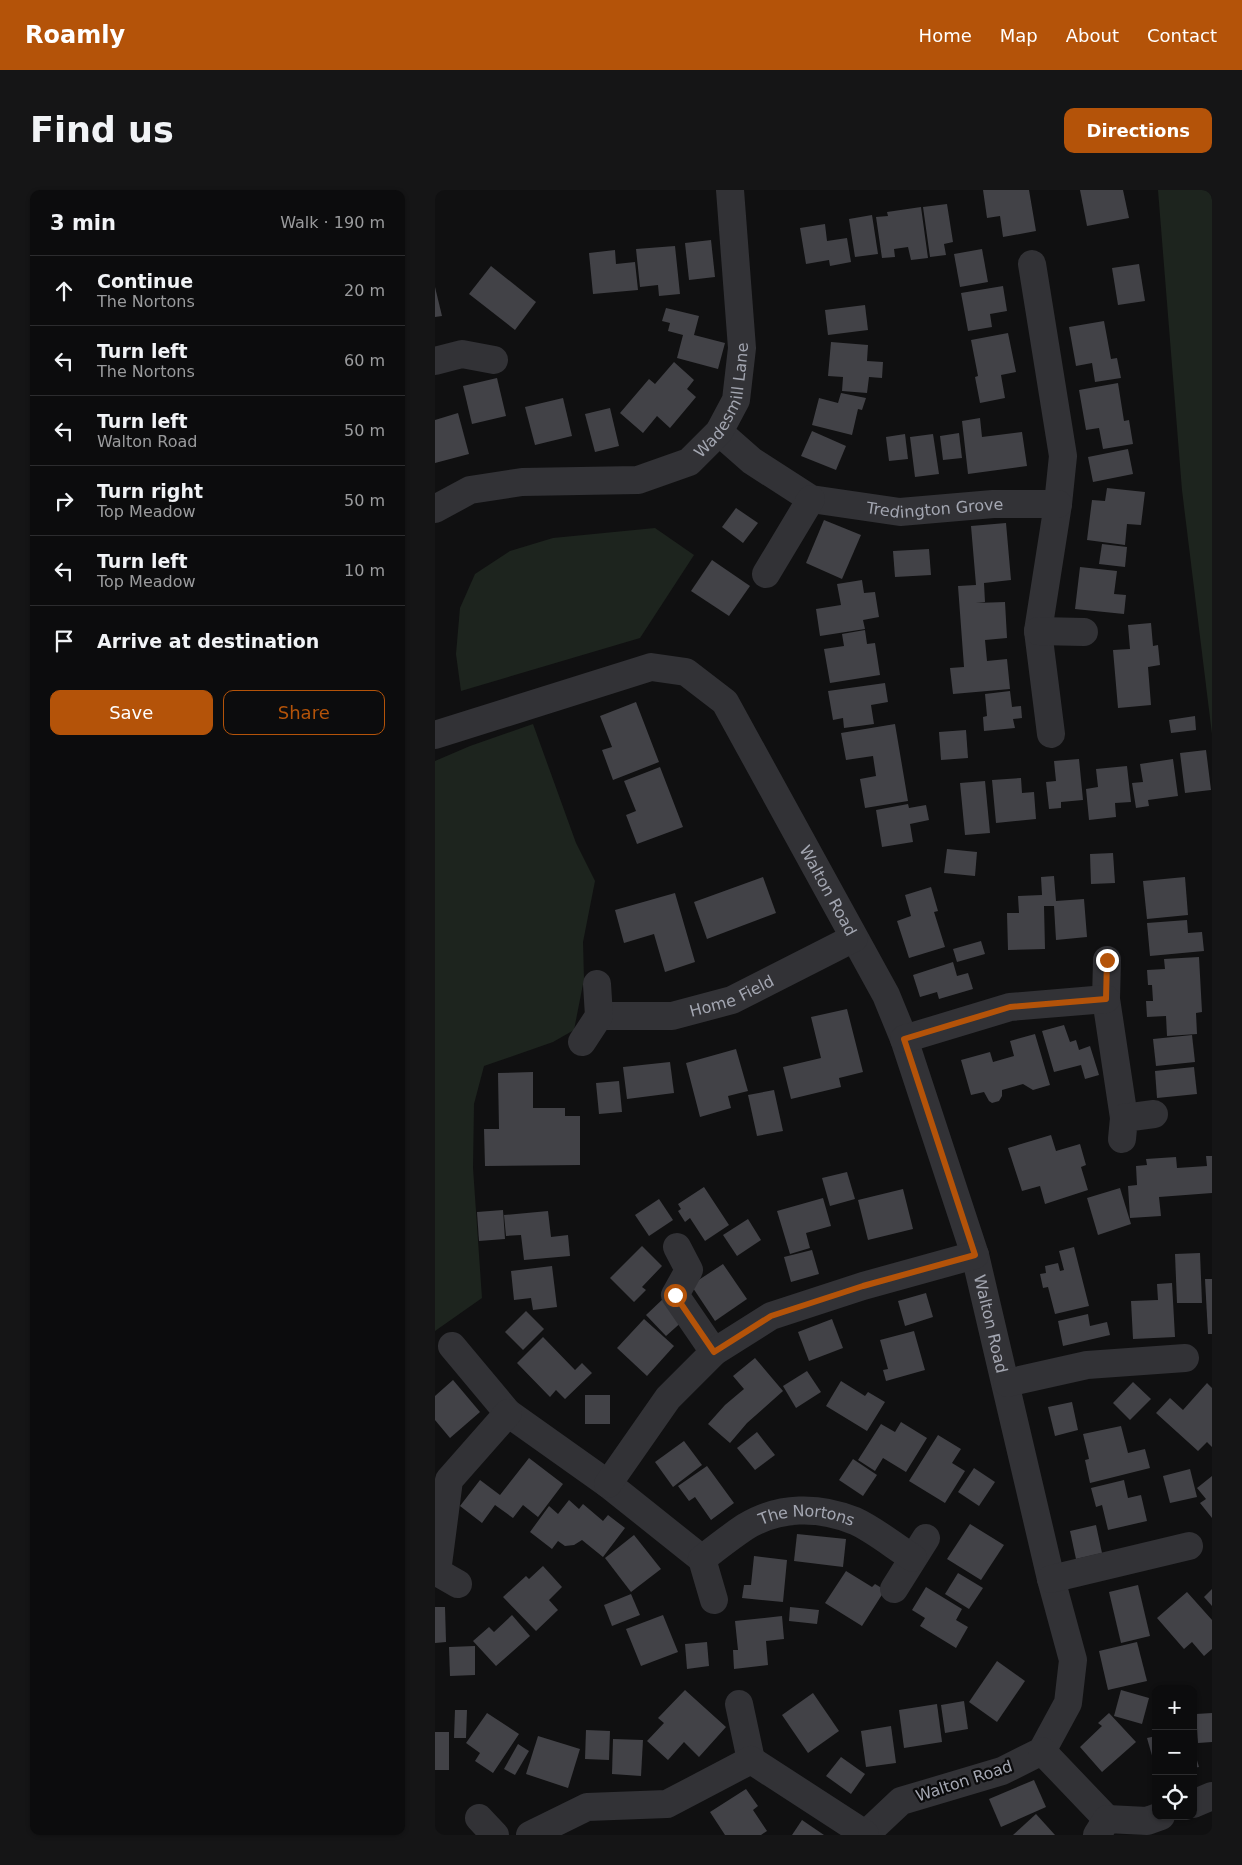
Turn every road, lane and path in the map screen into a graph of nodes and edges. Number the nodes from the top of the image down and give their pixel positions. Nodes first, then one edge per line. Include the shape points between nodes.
1 (730, 190) edge
2 (1031, 264) dead end
3 (493, 360) dead end
4 (435, 361) edge
5 (719, 432) junction
6 (811, 499) junction
7 (1058, 504) junction
8 (435, 509) edge
9 (766, 574) dead end
10 (1038, 631) junction
11 (1084, 632) dead end
12 (1051, 734) dead end
13 (435, 736) edge
14 (854, 938) junction
15 (1107, 960) dead end
16 (597, 984) dead end
17 (1106, 999) junction
18 (599, 1016) junction
19 (904, 1039) junction
20 (582, 1042) dead end
21 (1154, 1114) dead end
22 (677, 1247) dead end
23 (975, 1255) junction
24 (452, 1346) dead end
25 (714, 1352) junction
26 (1185, 1358) dead end
27 (1007, 1383) junction
28 (508, 1413) junction
29 (608, 1484) junction
30 (1189, 1546) dead end
31 (702, 1559) junction
32 (448, 1578) dead end
33 (1051, 1579) junction
34 (894, 1589) dead end
35 (714, 1600) dead end
36 (739, 1704) dead end
37 (1042, 1751) junction
38 (751, 1760) junction
39 (1212, 1796) edge
40 (1197, 1802) edge
41 (1152, 1820) edge
42 (1102, 1827) edge
43 (865, 1834) edge
44 (530, 1835) edge

1 - 5 street, Wadesmill Lane via 742,348 736,400
2 - 7 street via 1063,456
3 - 4 street via 462,354
5 - 6 street, Tredington Grove via 752,461
5 - 8 street, Wadesmill Lane via 689,462 638,480 522,482 470,490
6 - 7 street, Tredington Grove via 900,512 993,504
6 - 9 street
7 - 10 street
10 - 11 street
10 - 12 street
13 - 14 street, Walton Road via 651,667 686,672 725,702
14 - 18 street, Home Field via 732,1000 672,1016
14 - 19 street, Walton Road via 886,995
15 - 17 street
16 - 18 street
17 - 19 street via 1010,1007
17 - 21 street via 1123,1128
18 - 20 street
19 - 23 street, Walton Road
22 - 25 street via 689,1270 675,1295
23 - 25 street via 771,1316
23 - 27 street, Walton Road
24 - 28 street
25 - 29 street via 668,1398
26 - 27 street, Walton Road via 1087,1365
27 - 33 street, Walton Road
28 - 29 street
28 - 32 street via 449,1480
29 - 31 street
30 - 33 street
31 - 34 street, The Nortons via 747,1526 770,1515 798,1509 827,1512 920,1548
31 - 35 street
33 - 37 street, Walton Road via 1073,1660 1068,1704
36 - 38 street
37 - 42 street
37 - 43 street, Walton Road via 1002,1771 901,1801
38 - 43 street
38 - 44 street via 667,1804 587,1807
39 - 40 street
41 - 42 street

